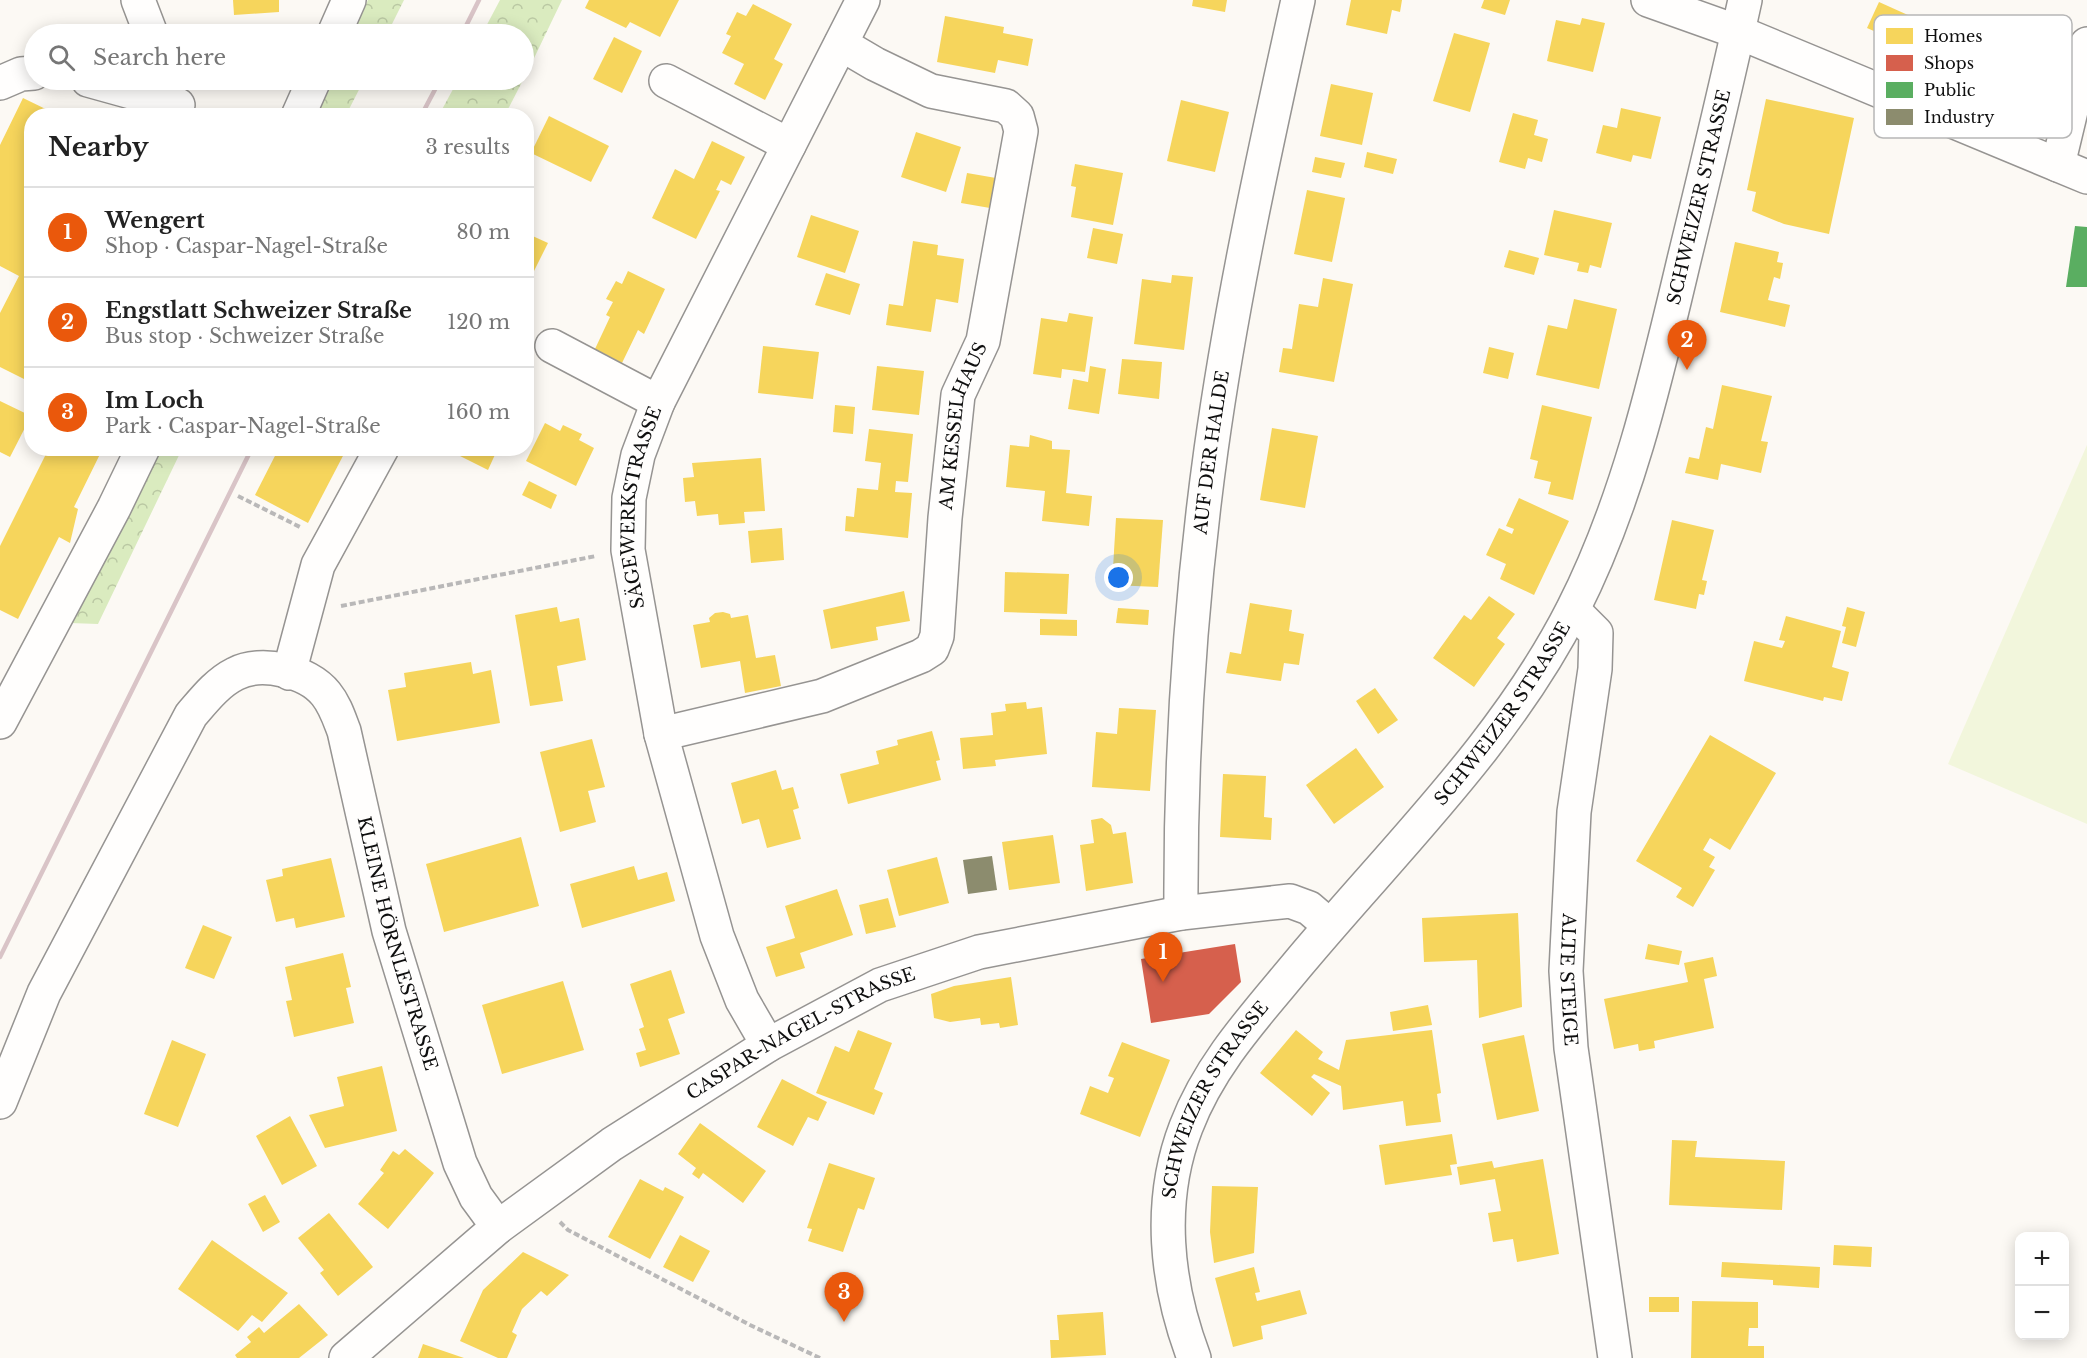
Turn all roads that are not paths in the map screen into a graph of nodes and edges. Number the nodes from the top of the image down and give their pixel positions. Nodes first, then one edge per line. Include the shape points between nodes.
1 (138, 0) edge
2 (349, 0) edge
3 (863, 0) edge
4 (1298, 0) edge
5 (1648, 0) edge
6 (1745, 0) edge
7 (147, 24) edge
8 (338, 24) edge
9 (1738, 32) junction
10 (841, 44) junction
11 (2087, 44) edge
12 (24, 74) edge
13 (666, 81) dead end
14 (0, 83) edge
15 (1874, 89) edge
16 (132, 90) edge
17 (310, 90) edge
18 (177, 100) edge
19 (302, 108) edge
20 (1993, 138) edge
21 (789, 145) junction
22 (2072, 171) edge
23 (552, 346) dead end
24 (658, 402) junction
25 (139, 456) edge
26 (378, 456) edge
27 (1573, 610) junction
28 (289, 673) junction
29 (0, 722) edge
30 (662, 734) junction
31 (1181, 913) junction
32 (1330, 926) junction
33 (768, 1045) junction
34 (0, 1102) edge
35 (498, 1227) junction
36 (346, 1358) edge
37 (1194, 1358) edge
38 (1615, 1358) edge

1 - 7 street
2 - 8 street
3 - 10 street, SÄGEWERKSTRASSE
4 - 31 street, AUF DER HALDE via 1249,222 1211,451 1186,699
5 - 9 street
6 - 9 street, SCHWEIZER STRASSE
9 - 15 street
9 - 27 street, SCHWEIZER STRASSE via 1661,360 1608,532
10 - 21 street, SÄGEWERKSTRASSE
10 - 30 street, AM KESSELHAUS via 931,91 1006,106 1017,116 1021,131 983,341 958,395 937,636 932,649 921,656 822,696
11 - 22 street
12 - 14 street
13 - 21 street
16 - 18 street
17 - 19 street
20 - 22 street
21 - 24 street, SÄGEWERKSTRASSE
23 - 24 street
24 - 30 street, SÄGEWERKSTRASSE via 629,498 628,550
25 - 29 street
26 - 28 street via 318,565
27 - 32 street, SCHWEIZER STRASSE via 1535,674 1478,754
27 - 38 street, ALTE STEIGE via 1596,633 1595,669 1574,812 1567,982 1571,1048
28 - 34 street, KLEINE HÖRNLESTRASSE via 266,668 236,673 213,690 191,715 44,993
28 - 35 street, KLEINE HÖRNLESTRASSE via 312,681 336,709 389,931 460,1163 476,1197
30 - 33 street, SÄGEWERKSTRASSE via 717,936 742,1000
31 - 32 street, CASPAR-NAGEL-STRASSE via 1290,901 1309,908
31 - 33 street, CASPAR-NAGEL-STRASSE via 979,952 880,985
32 - 37 street, SCHWEIZER STRASSE via 1212,1070 1173,1167 1167,1215 1168,1256
33 - 35 street, CASPAR-NAGEL-STRASSE via 621,1137
35 - 36 street, CASPAR-NAGEL-STRASSE

